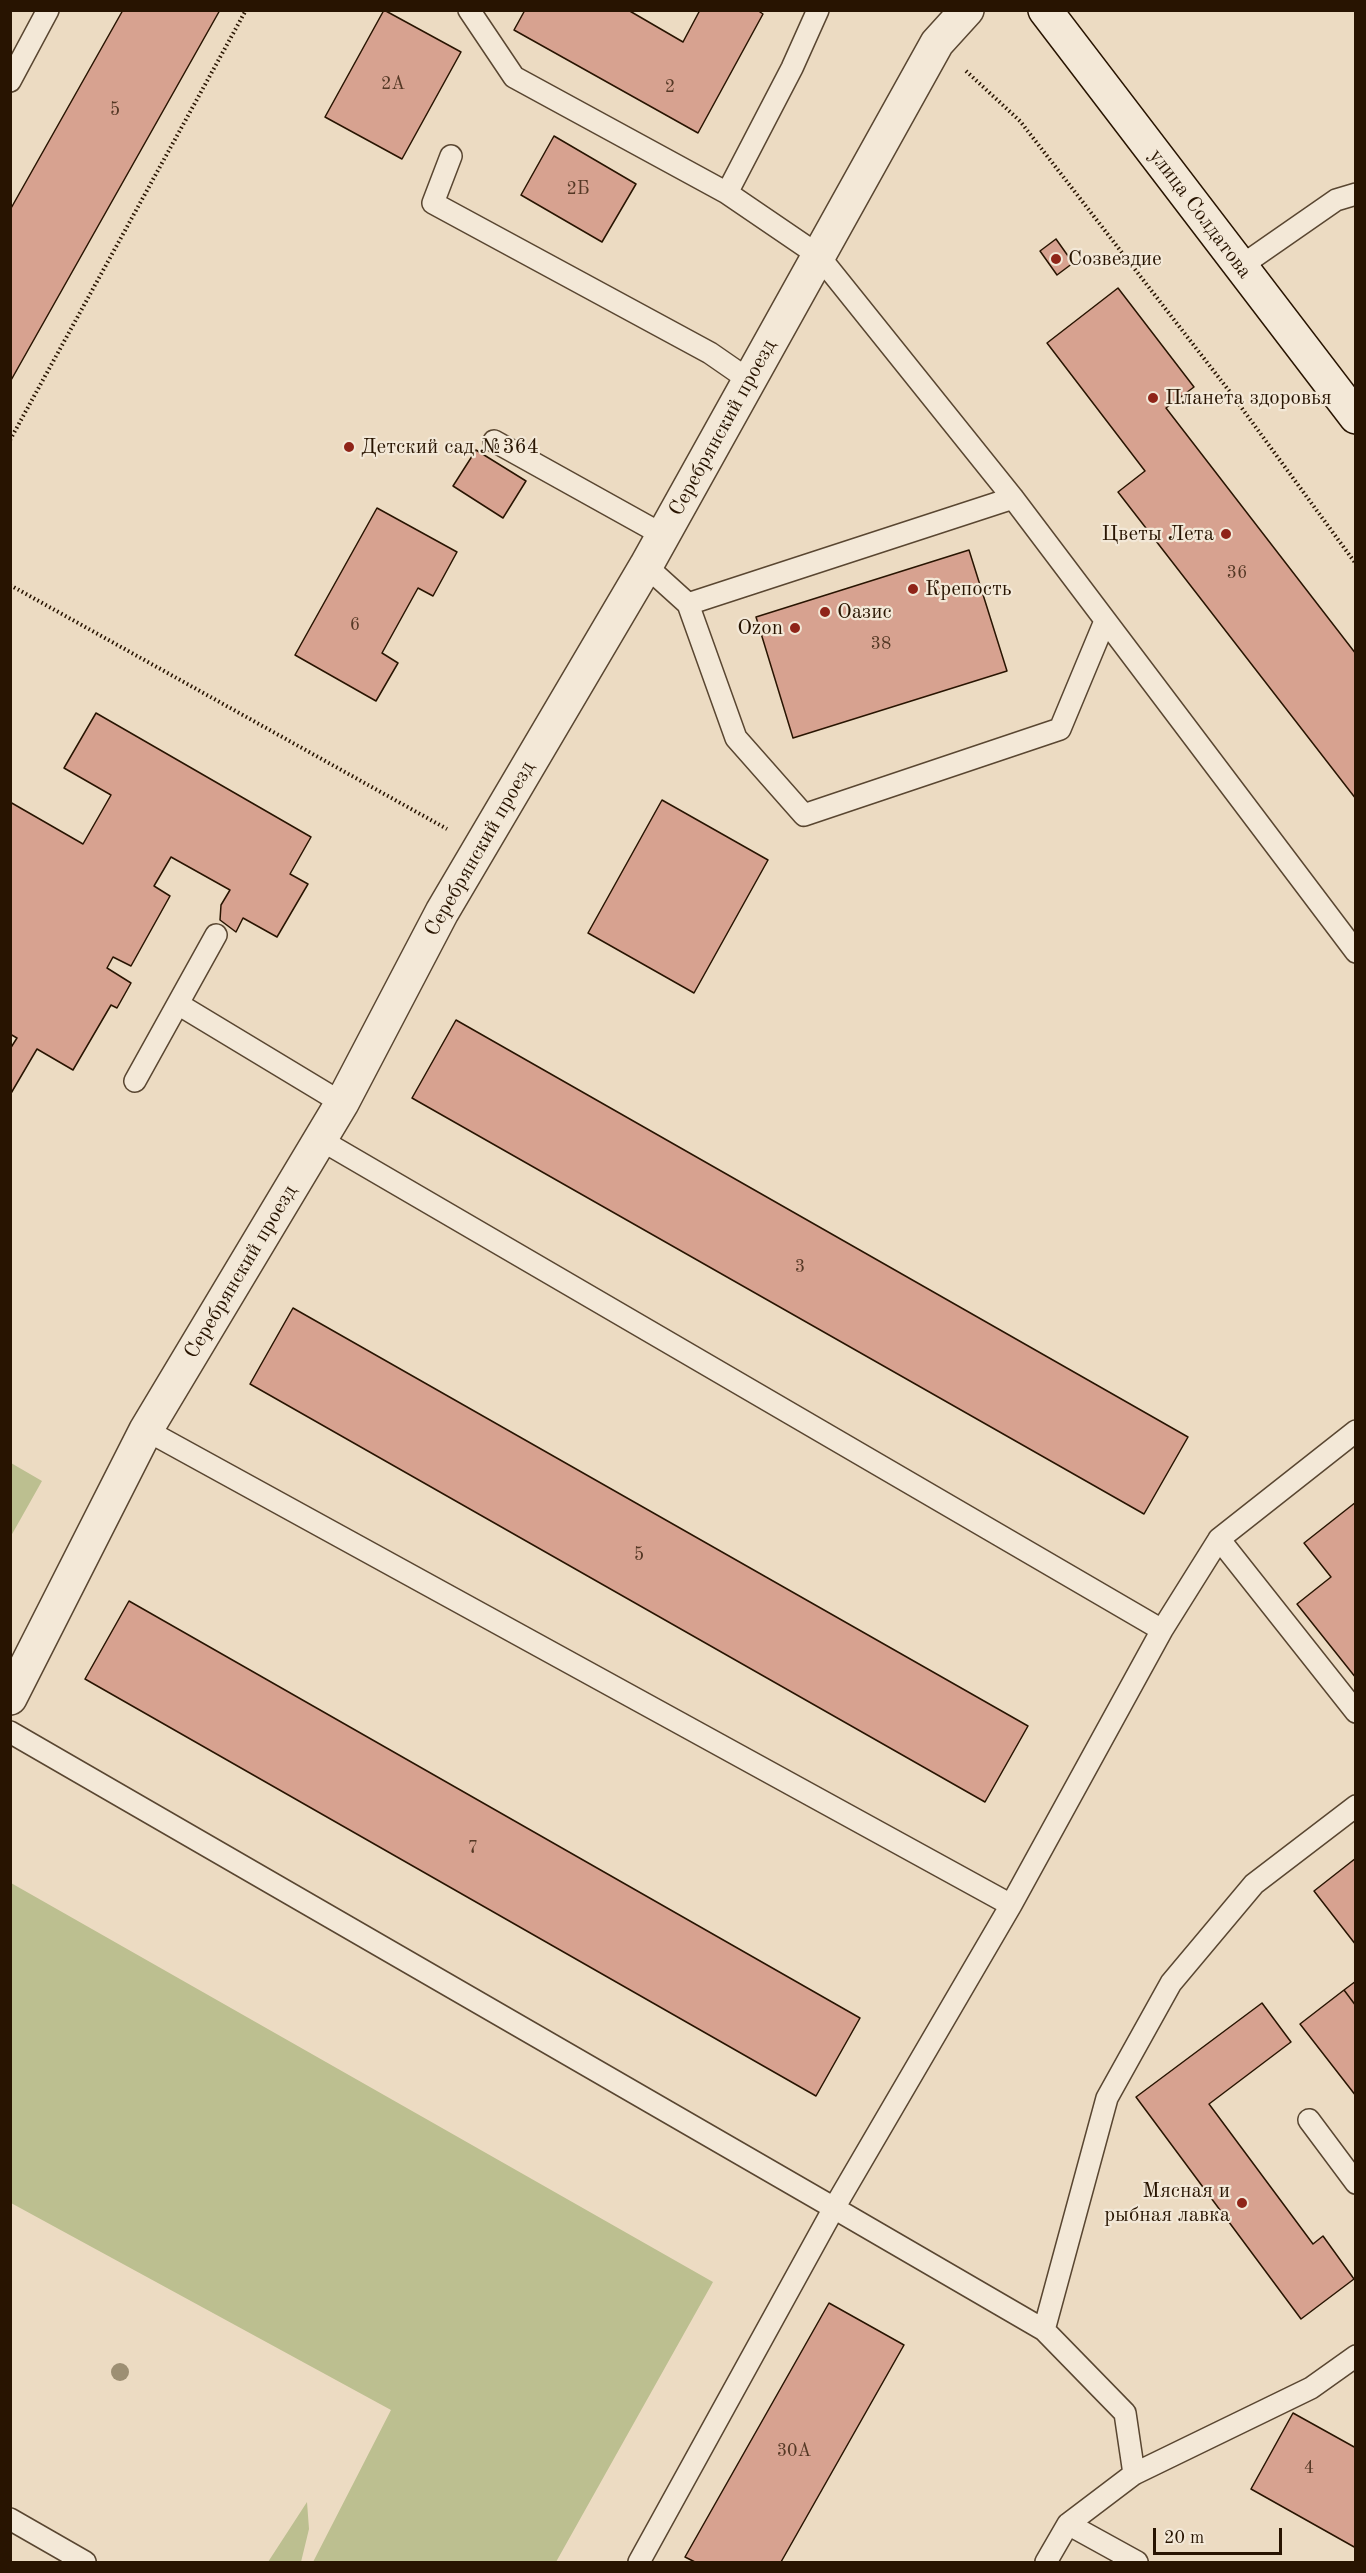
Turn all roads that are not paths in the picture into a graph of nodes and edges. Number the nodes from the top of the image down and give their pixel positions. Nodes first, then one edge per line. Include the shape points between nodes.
1 (48, 10) edge
2 (469, 10) edge
3 (818, 10) edge
4 (968, 10) edge
5 (1045, 10) edge
6 (10, 81) edge
7 (451, 156) dead end
8 (728, 193) junction
9 (1356, 194) edge
10 (818, 255) junction
11 (1240, 267) junction
12 (749, 380) junction
13 (1356, 417) edge
14 (494, 441) dead end
15 (1013, 498) junction
16 (663, 535) junction
17 (646, 566) junction
18 (688, 604) junction
19 (1105, 621) junction
20 (216, 935) dead end
21 (1356, 952) edge
22 (178, 1004) junction
23 (135, 1081) dead end
24 (342, 1103) junction
25 (321, 1140) junction
26 (146, 1430) junction
27 (1356, 1431) edge
28 (1219, 1539) junction
29 (1162, 1630) junction
30 (10, 1698) edge
31 (1356, 1712) edge
32 (10, 1732) edge
33 (1356, 1806) edge
34 (1011, 1905) junction
35 (1309, 2120) dead end
36 (1356, 2183) edge
37 (834, 2208) junction
38 (1044, 2330) junction
39 (1356, 2356) edge
40 (1134, 2474) junction
41 (10, 2519) edge
42 (1068, 2524) junction
43 (85, 2562) edge
44 (639, 2562) edge
45 (1046, 2562) edge
46 (1137, 2562) edge

1 - 6 lane
2 - 8 lane via 514,78
3 - 8 lane
4 - 10 street, Серебрянский проезд via 937,44
5 - 11 street, улица Солдатова
7 - 12 lane via 433,203 711,353
8 - 10 lane
9 - 11 lane via 1336,200
10 - 12 street, Серебрянский проезд
10 - 15 lane
11 - 13 street, улица Солдатова
12 - 16 street, Серебрянский проезд
14 - 16 lane
15 - 18 lane
15 - 19 lane
16 - 17 street, Серебрянский проезд
17 - 18 lane
17 - 24 street, Серебрянский проезд via 442,912
18 - 19 lane via 735,738 804,815 1060,729
19 - 21 lane
20 - 22 lane
22 - 23 lane
22 - 24 lane
24 - 25 street, Серебрянский проезд
25 - 26 street, Серебрянский проезд
25 - 29 lane
26 - 30 street, Серебрянский проезд
26 - 34 lane
27 - 28 lane
28 - 29 lane
28 - 31 lane
29 - 34 lane
32 - 37 lane
33 - 38 lane via 1254,1884 1171,1983 1107,2098
34 - 37 lane
35 - 36 lane
37 - 38 lane
37 - 44 lane
38 - 40 lane via 1125,2414
39 - 40 lane via 1311,2388
40 - 42 lane
41 - 43 lane
42 - 45 lane
42 - 46 lane

